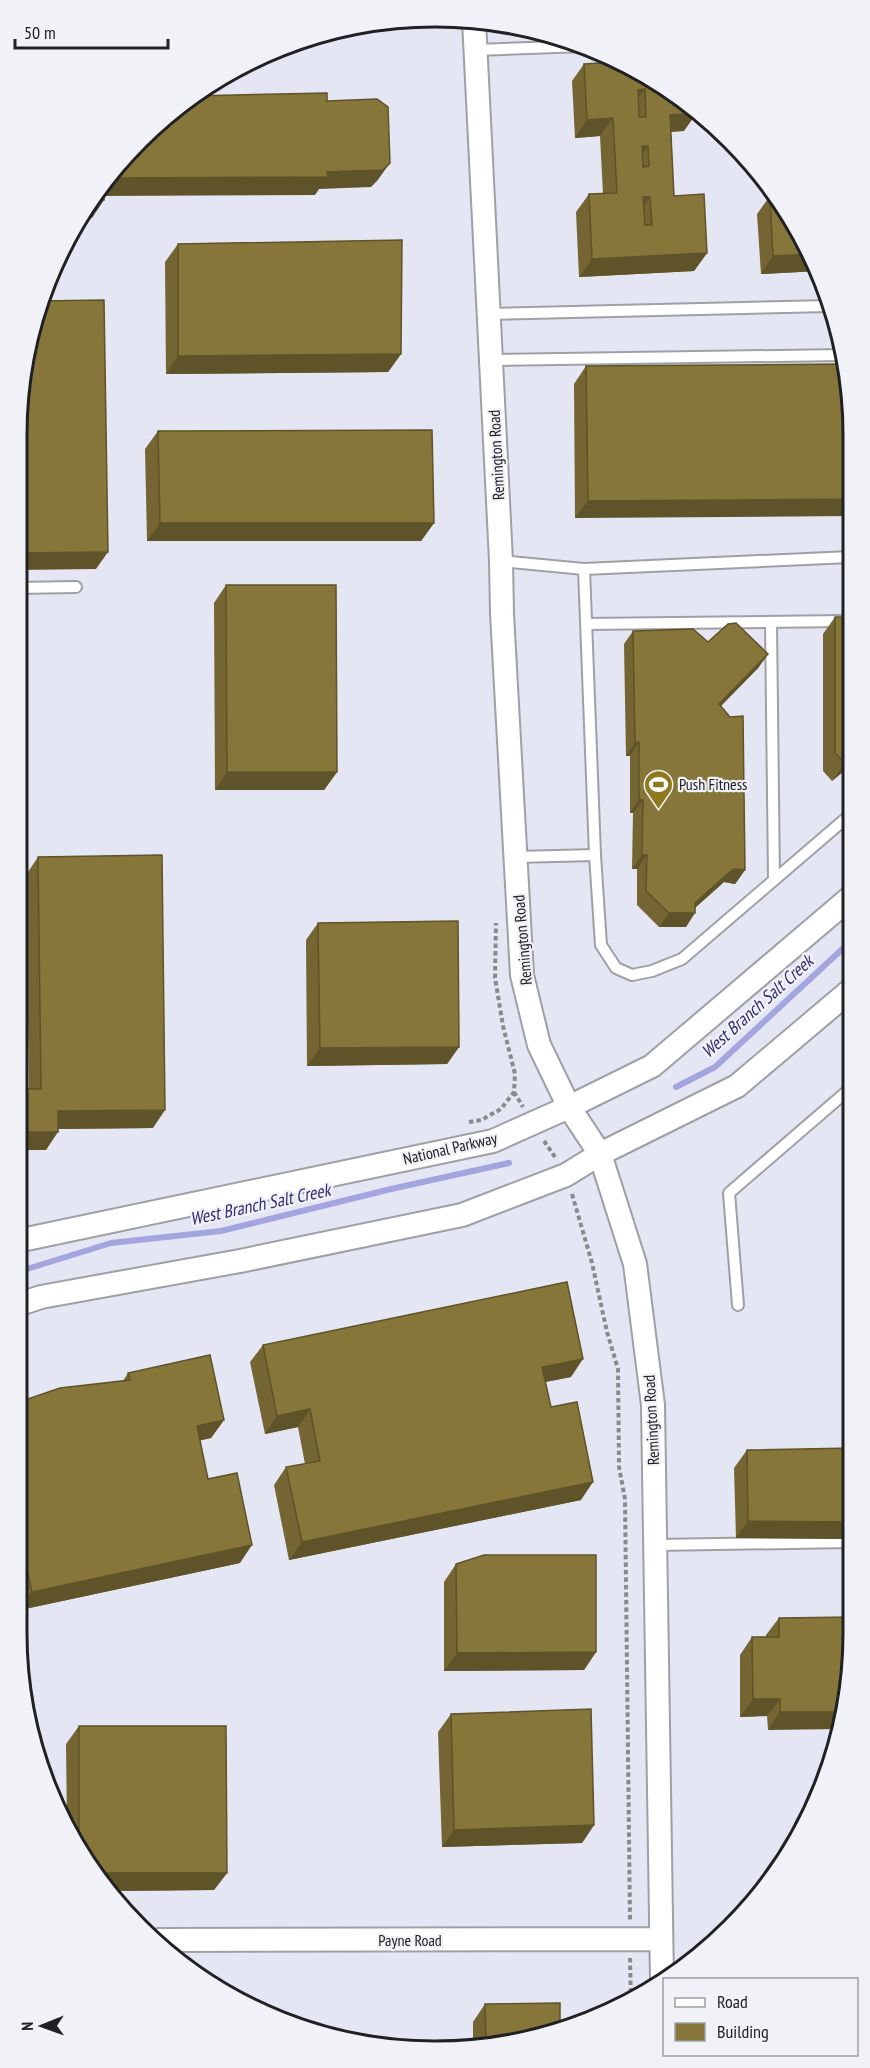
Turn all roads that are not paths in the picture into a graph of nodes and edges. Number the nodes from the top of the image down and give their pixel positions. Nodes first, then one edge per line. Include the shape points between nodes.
1 (475, 29) edge
2 (560, 47) edge
3 (476, 50) junction
4 (822, 306) edge
5 (489, 314) junction
6 (835, 355) edge
7 (491, 360) junction
8 (843, 557) edge
9 (501, 561) junction
10 (584, 569) junction
11 (76, 587) dead end
12 (27, 588) edge
13 (843, 621) edge
14 (771, 622) junction
15 (586, 624) junction
16 (843, 821) edge
17 (595, 855) junction
18 (516, 857) junction
19 (774, 880) junction
20 (843, 904) edge
21 (843, 997) edge
22 (843, 1095) edge
23 (569, 1107) junction
24 (600, 1154) junction
25 (27, 1239) edge
26 (27, 1301) edge
27 (738, 1305) dead end
28 (843, 1542) edge
29 (655, 1545) junction
30 (661, 1939) junction
31 (166, 1940) edge
32 (662, 1972) edge

1 - 3 street, Remington Road
2 - 3 lane
3 - 5 street, Remington Road
4 - 5 lane
5 - 7 street, Remington Road
6 - 7 lane
7 - 9 street, Remington Road
8 - 10 lane
9 - 10 lane
9 - 18 street, Remington Road
10 - 15 lane
11 - 12 lane
13 - 14 lane
14 - 15 lane
14 - 19 lane
15 - 17 lane
16 - 19 lane
17 - 18 lane
17 - 19 lane via 601,945 616,968 632,975 682,959
18 - 23 street, Remington Road via 522,975 539,1045
20 - 23 street, National Parkway via 652,1066
21 - 24 street via 737,1086
22 - 27 lane via 729,1194
23 - 24 street, Remington Road
23 - 25 street, National Parkway via 494,1141
24 - 26 street via 566,1174 462,1215
24 - 29 street, Remington Road via 635,1264 653,1405
28 - 29 lane
29 - 30 street, Remington Road
30 - 31 street, Payne Road
30 - 32 street, Remington Road

